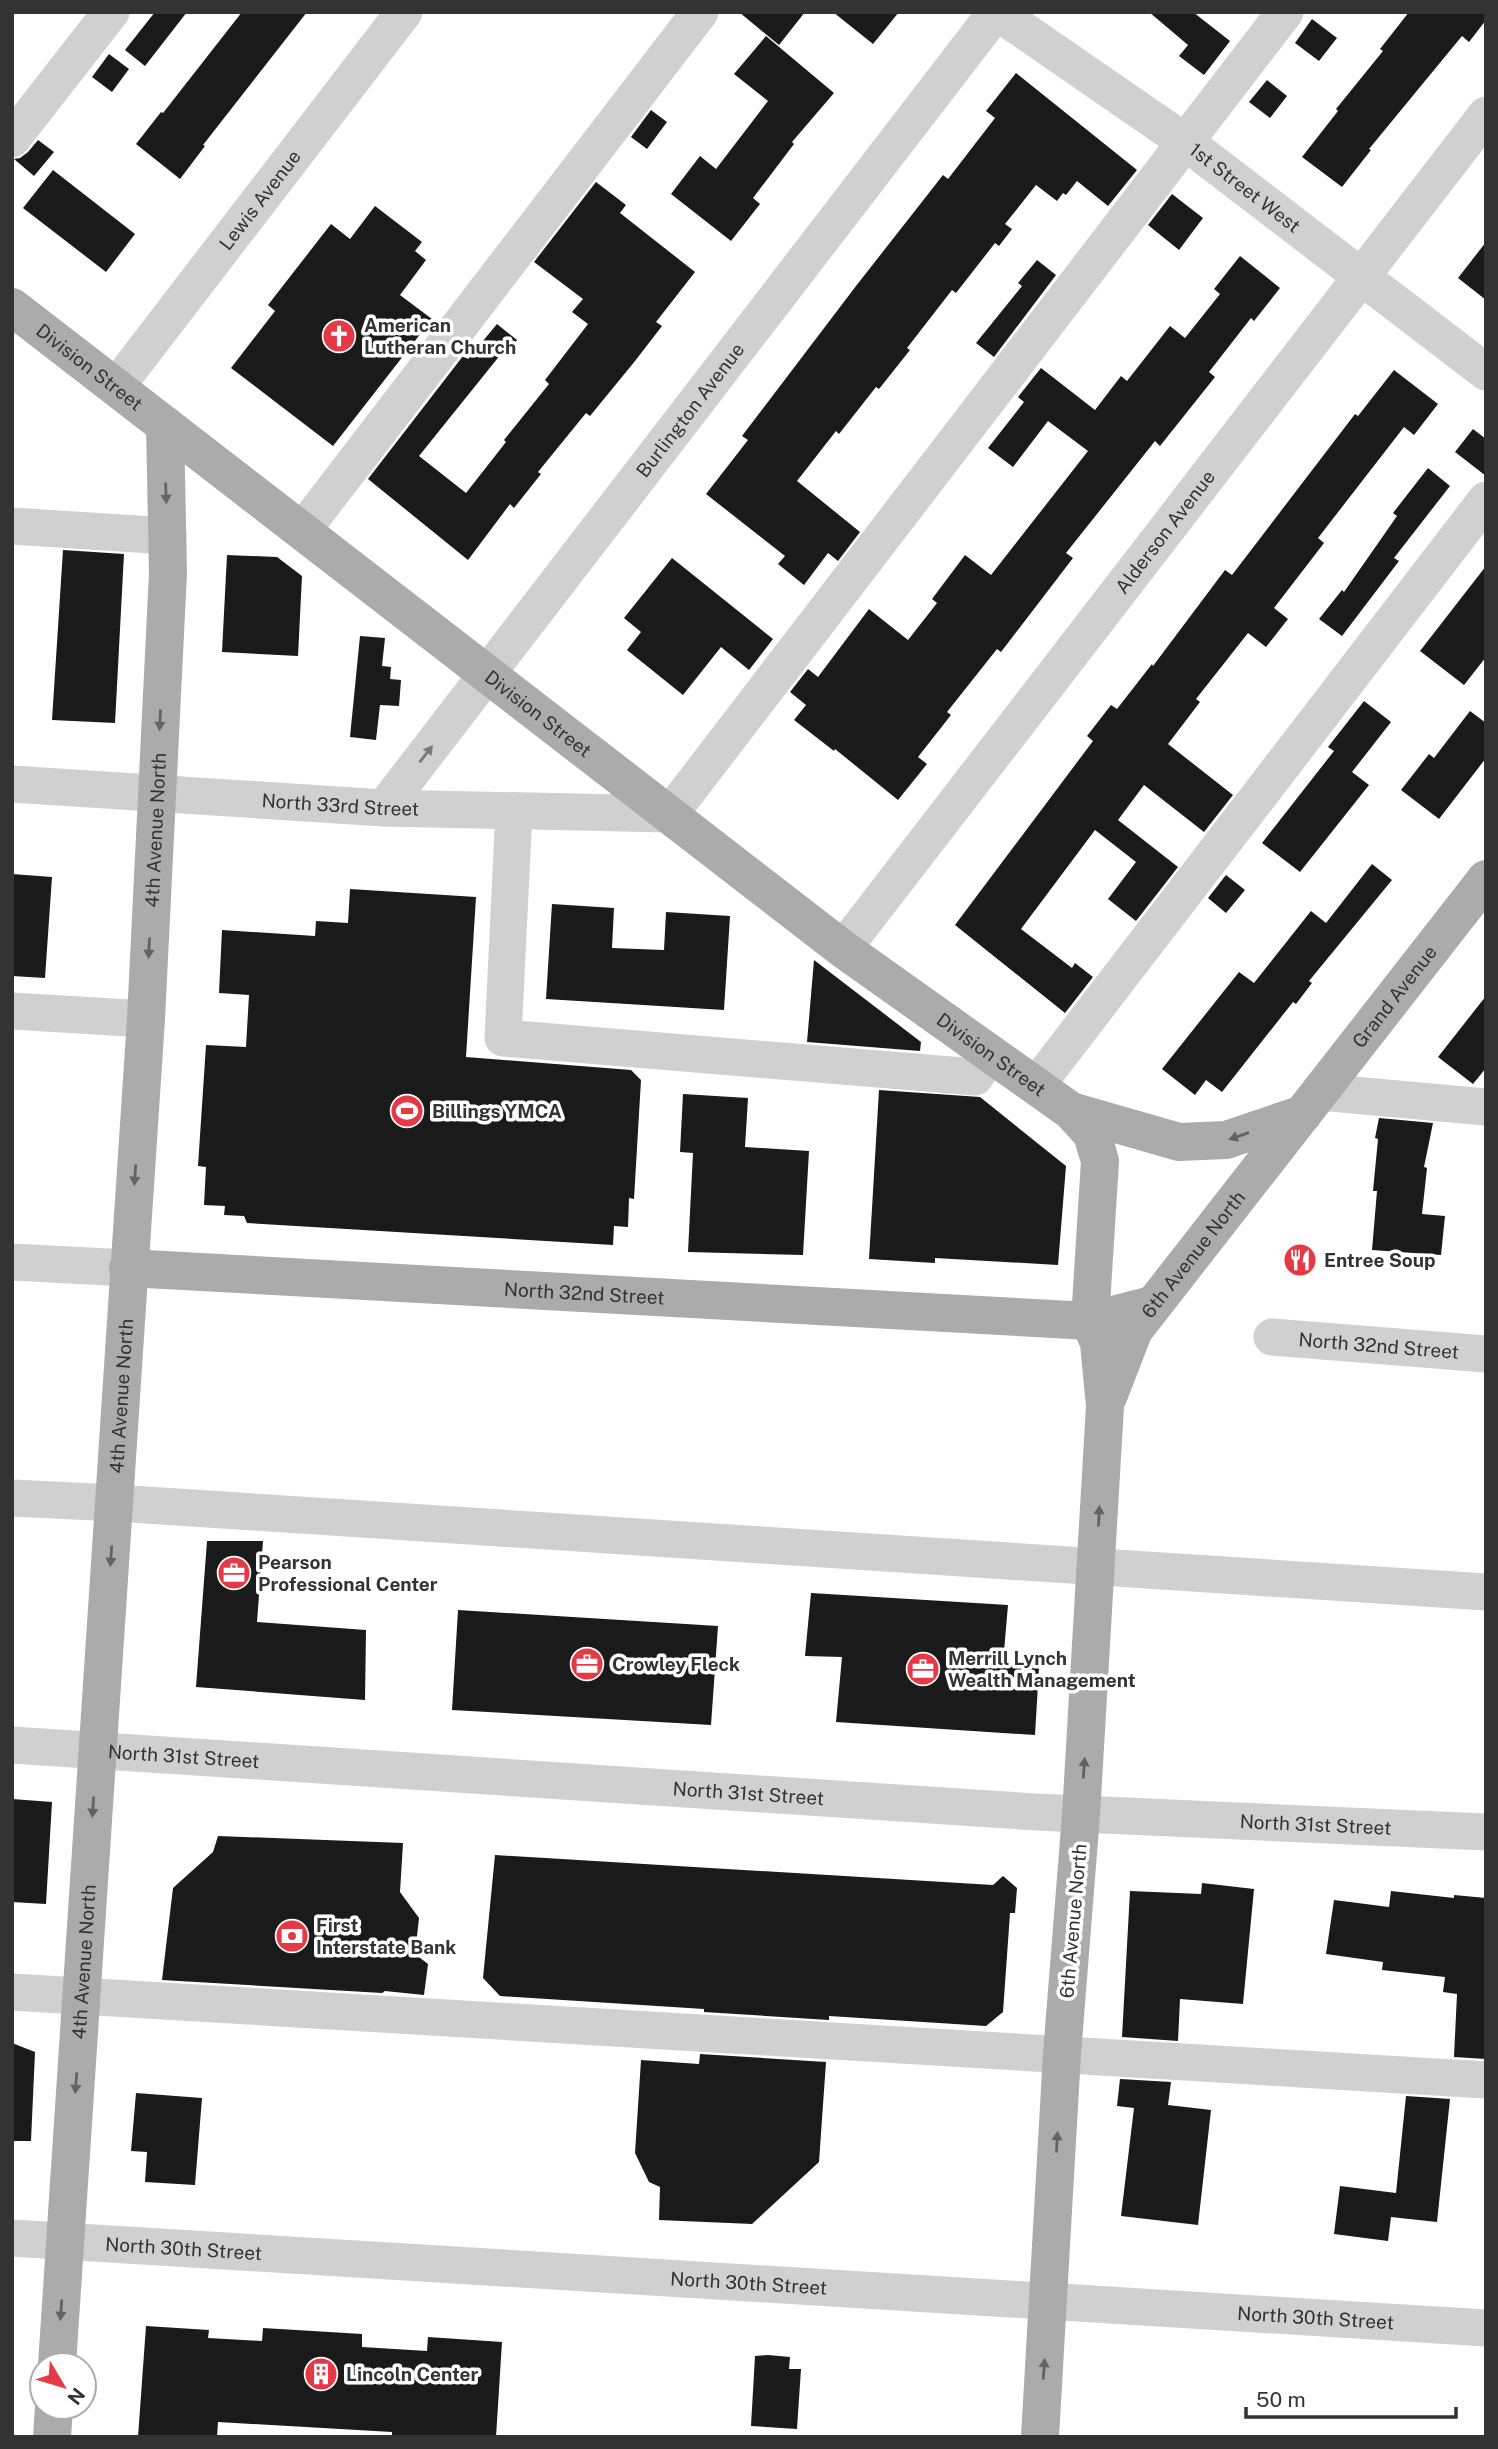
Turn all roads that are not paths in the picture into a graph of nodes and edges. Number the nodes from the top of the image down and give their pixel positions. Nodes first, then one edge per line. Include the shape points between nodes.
1 (111, 12) edge
2 (404, 12) edge
3 (700, 12) edge
4 (997, 12) edge
5 (1285, 12) edge
6 (1486, 115) edge
7 (12, 139) edge
8 (1184, 141) junction
9 (1361, 277) junction
10 (12, 307) edge
11 (1486, 372) edge
12 (116, 387) junction
13 (165, 425) junction
14 (1486, 500) edge
15 (12, 526) edge
16 (302, 531) junction
17 (168, 536) junction
18 (487, 674) junction
19 (12, 784) edge
20 (156, 795) junction
21 (384, 808) junction
22 (514, 811) junction
23 (670, 814) junction
24 (1486, 879) edge
25 (843, 949) junction
26 (12, 1011) edge
27 (145, 1019) junction
28 (991, 1054) junction
29 (1036, 1086) junction
30 (1312, 1103) junction
31 (1486, 1107) edge
32 (1071, 1111) junction
33 (12, 1262) edge
34 (128, 1268) junction
35 (1152, 1305) junction
36 (1090, 1321) junction
37 (1272, 1337) dead end
38 (1486, 1354) edge
39 (1105, 1406) junction
40 (12, 1498) edge
41 (115, 1503) junction
42 (1096, 1567) junction
43 (1486, 1592) edge
44 (12, 1745) edge
45 (97, 1750) junction
46 (1081, 1815) junction
47 (1486, 1832) edge
48 (12, 1992) edge
49 (81, 1997) junction
50 (1062, 2054) junction
51 (1486, 2080) edge
52 (12, 2238) edge
53 (66, 2241) junction
54 (1048, 2301) junction
55 (1486, 2328) edge
56 (58, 2351) edge
57 (1040, 2437) edge

1 - 7 street
2 - 12 street, Lewis Avenue
3 - 16 street
4 - 8 street, 1st Street West
4 - 18 street, Burlington Avenue
5 - 8 street
6 - 9 street, Alderson Avenue
8 - 9 street, 1st Street West
8 - 23 street
9 - 11 street, 1st Street West
9 - 25 street, Alderson Avenue
10 - 12 main road, Division Street
12 - 13 main road, Division Street
13 - 16 main road, Division Street
13 -> 17 main road, 4th Avenue North
14 - 29 street
15 - 17 street
16 - 18 main road, Division Street
17 -> 20 main road, 4th Avenue North
21 -> 18 street, Burlington Avenue
18 - 23 main road, Division Street
19 - 20 street, North 33rd Street
20 - 21 street, North 33rd Street
20 -> 27 main road, 4th Avenue North
21 - 22 street, North 33rd Street
22 - 23 street, North 33rd Street
22 - 28 street via 503,1038 975,1077
23 - 25 main road, Division Street
24 - 30 main road, Grand Avenue
25 - 28 main road, Division Street
26 - 27 street
27 -> 34 main road, 4th Avenue North
28 - 29 main road, Division Street
29 - 32 main road, Division Street
30 - 31 street
30 -> 32 main road via 1226,1140 1179,1142
30 - 35 main road, 6th Avenue North
32 - 36 main road, 6th Avenue North via 1092,1134 1100,1161
33 - 34 street, North 32nd Street
34 - 36 main road, North 32nd Street
34 - 41 main road, 4th Avenue North
35 - 36 main road, North 32nd Street
35 - 39 main road, 6th Avenue North via 1134,1330
36 - 39 main road, 6th Avenue North via 1099,1343
37 - 38 street, North 32nd Street
42 -> 39 main road, 6th Avenue North
40 - 41 street
41 - 42 street
41 -> 45 main road, 4th Avenue North
42 - 43 street
46 -> 42 main road, 6th Avenue North
44 - 45 street, North 31st Street
45 - 46 street, North 31st Street
45 -> 49 main road, 4th Avenue North
46 - 47 street, North 31st Street
46 - 50 main road, 6th Avenue North
48 - 49 street
49 - 50 street
49 -> 53 main road, 4th Avenue North
50 - 51 street
54 -> 50 main road, 6th Avenue North
52 - 53 street, North 30th Street
53 - 54 street, North 30th Street
53 -> 56 main road, 4th Avenue North
54 - 55 street, North 30th Street
57 -> 54 main road, 6th Avenue North

